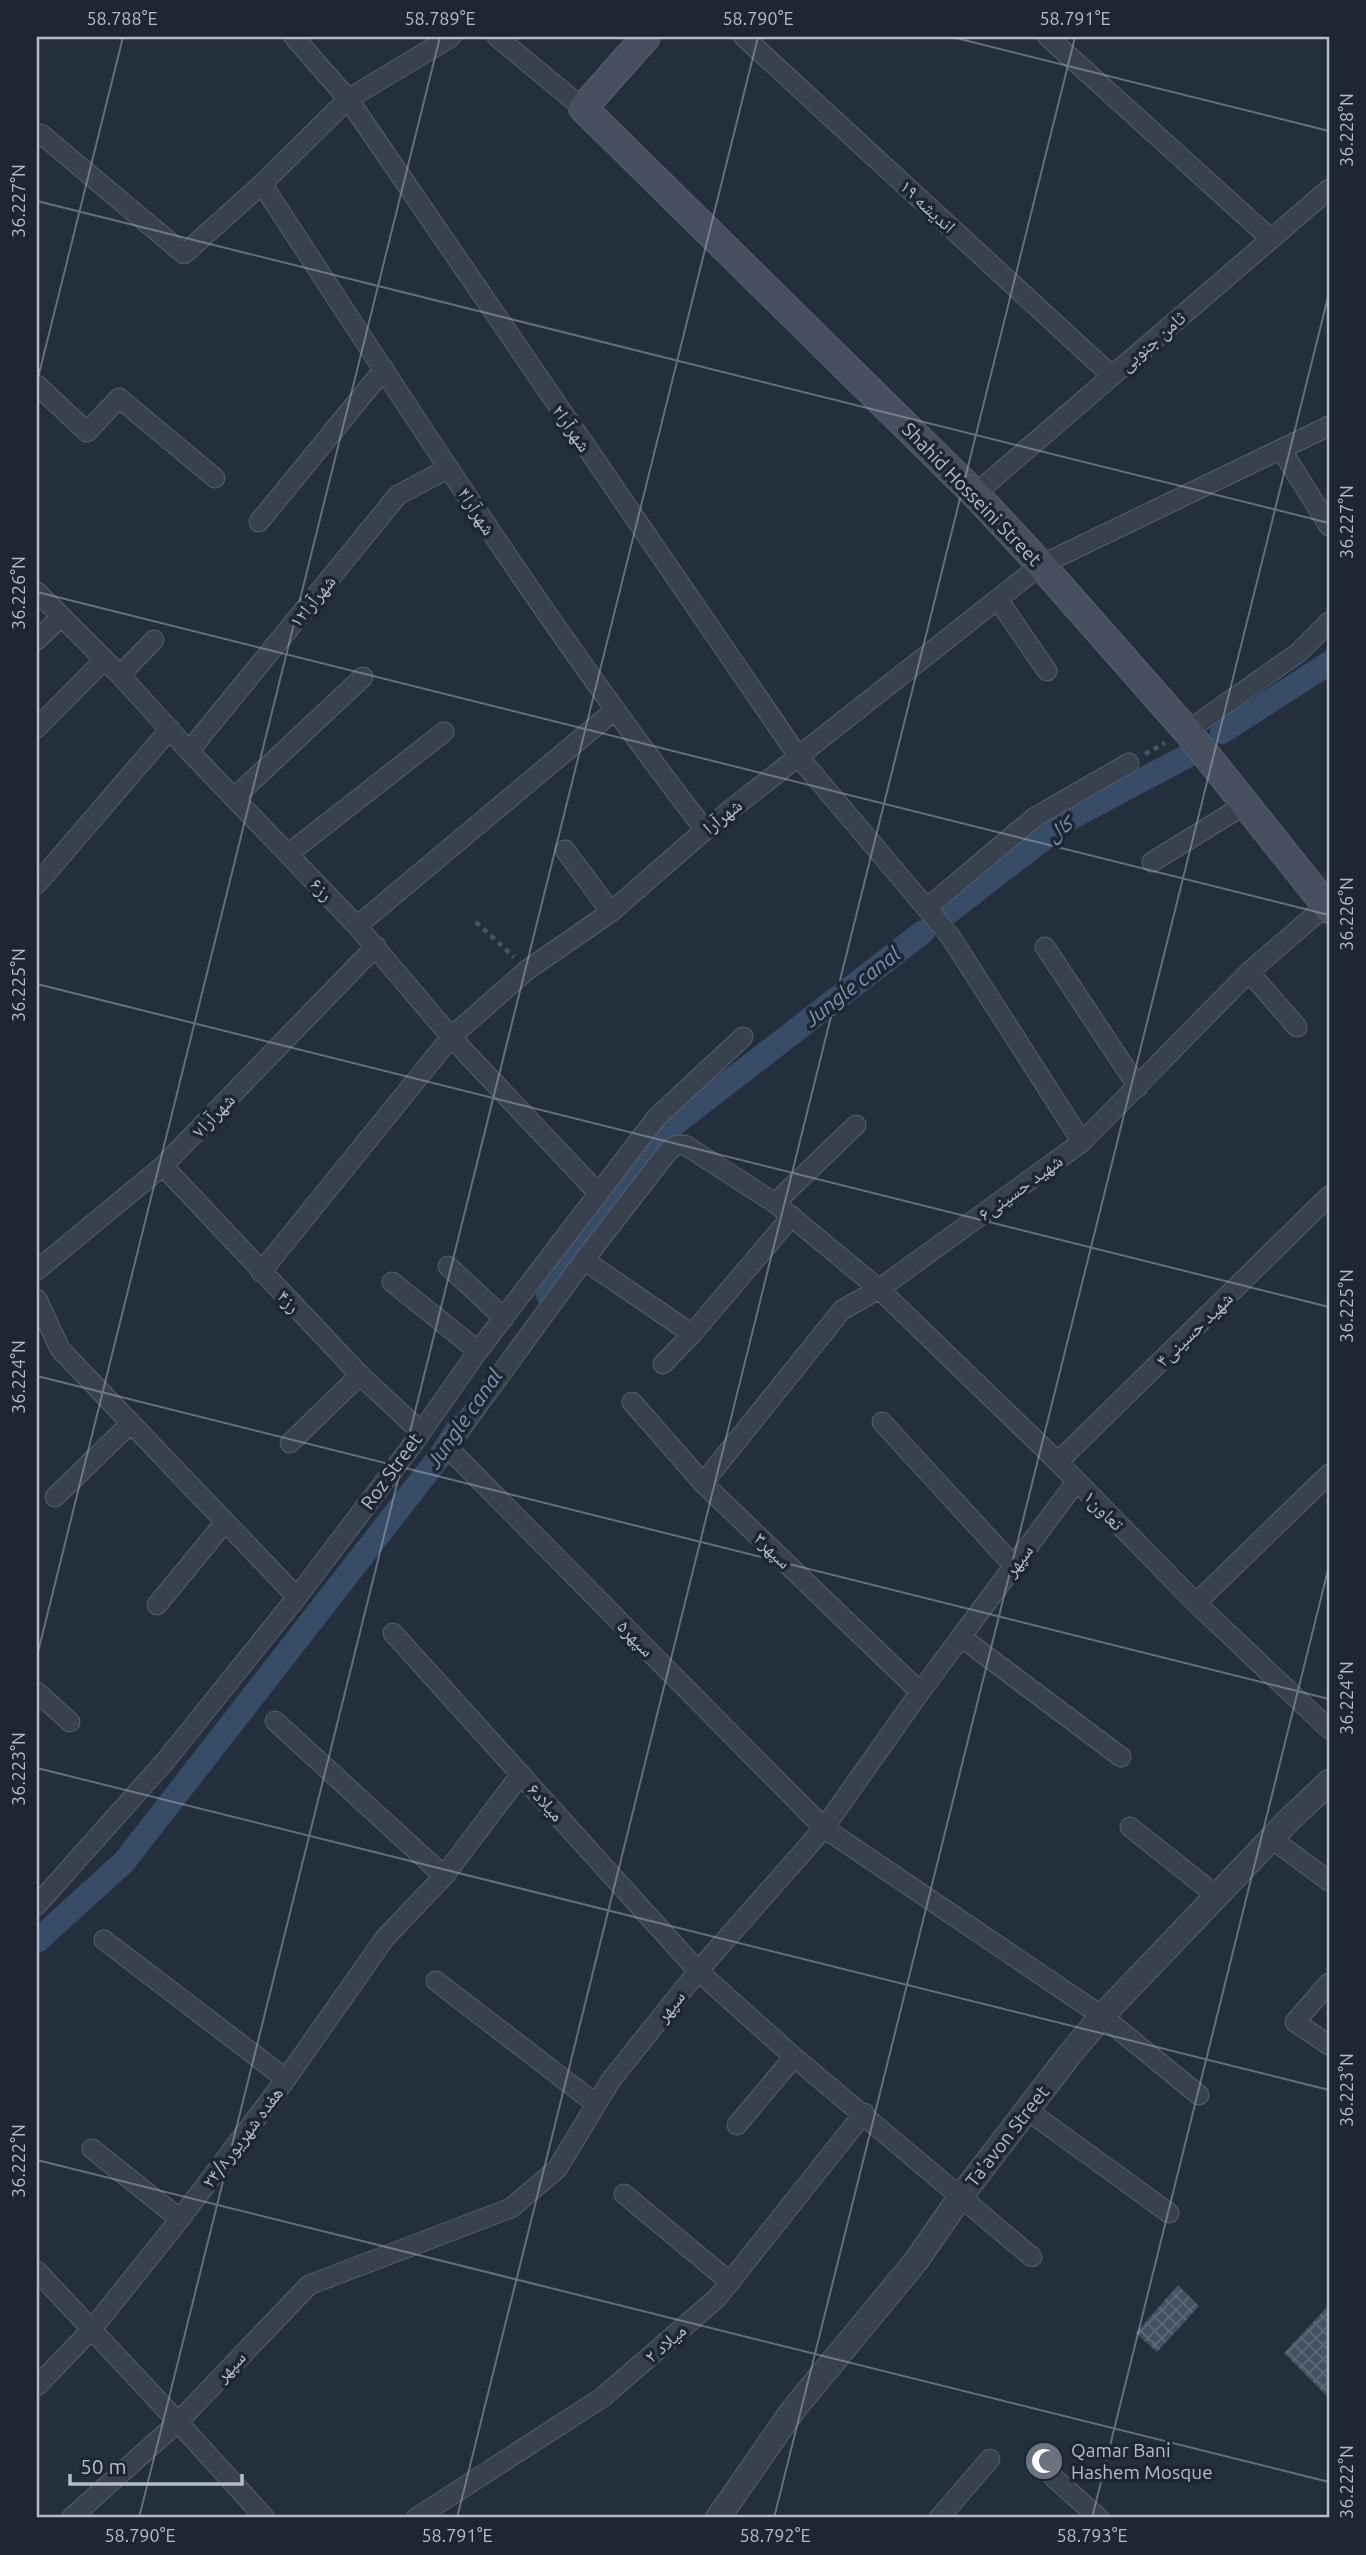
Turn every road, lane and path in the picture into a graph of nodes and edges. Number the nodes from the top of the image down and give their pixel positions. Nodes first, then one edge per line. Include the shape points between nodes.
1 (294, 37) edge
2 (451, 37) edge
3 (497, 37) edge
4 (646, 37) edge
5 (744, 37) edge
6 (1048, 37) edge
7 (348, 99) junction
8 (583, 108) junction
9 (37, 137) edge
10 (262, 184) junction
11 (1329, 189) edge
12 (1271, 239) junction
13 (384, 369) junction
14 (1112, 376) junction
15 (37, 385) edge
16 (1329, 426) edge
17 (1281, 449) junction
18 (449, 468) junction
19 (215, 478) dead end
20 (975, 494) junction
21 (259, 522) dead end
22 (1329, 526) edge
23 (1041, 565) junction
24 (37, 592) edge
25 (999, 601) junction
26 (61, 617) junction
27 (1329, 622) edge
28 (37, 640) edge
29 (154, 640) dead end
30 (104, 660) junction
31 (1047, 671) dead end
32 (120, 675) junction
33 (363, 677) dead end
34 (615, 710) junction
35 (37, 728) edge
36 (170, 729) junction
37 (444, 732) dead end
38 (1187, 732) junction
39 (189, 751) junction
40 (798, 756) junction
41 (1129, 763) joint
42 (234, 798) junction
43 (1246, 804) junction
44 (705, 830) junction
45 (565, 850) dead end
46 (288, 854) junction
47 (1152, 862) dead end
48 (37, 884) edge
49 (1328, 906) edge
50 (927, 908) junction
51 (611, 912) junction
52 (476, 922) dead end
53 (358, 926) junction
54 (376, 946) junction
55 (1045, 947) dead end
56 (527, 970) junction
57 (1249, 972) junction
58 (1297, 1027) dead end
59 (451, 1037) junction
60 (743, 1037) dead end
61 (1138, 1087) junction
62 (856, 1125) dead end
63 (1082, 1142) junction
64 (163, 1166) junction
65 (599, 1194) junction
66 (1329, 1196) edge
67 (775, 1203) junction
68 (792, 1216) junction
69 (584, 1260) junction
70 (448, 1266) dead end
71 (37, 1270) edge
72 (261, 1272) junction
73 (392, 1282) dead end
74 (879, 1289) junction
75 (37, 1299) edge
76 (504, 1318) junction
77 (692, 1334) junction
78 (478, 1351) junction
79 (663, 1364) dead end
80 (360, 1375) junction
81 (632, 1402) dead end
82 (882, 1422) dead end
83 (131, 1423) junction
84 (419, 1431) junction
85 (290, 1443) dead end
86 (1058, 1462) junction
87 (1329, 1474) edge
88 (1076, 1482) junction
89 (703, 1483) junction
90 (55, 1497) dead end
91 (225, 1522) junction
92 (1014, 1566) junction
93 (297, 1597) junction
94 (1196, 1603) junction
95 (157, 1605) dead end
96 (393, 1633) dead end
97 (961, 1637) junction
98 (37, 1692) edge
99 (920, 1692) junction
100 (275, 1721) dead end
101 (70, 1722) dead end
102 (1329, 1729) edge
103 (1121, 1758) dead end
104 (521, 1774) junction
105 (1329, 1782) edge
106 (1130, 1827) dead end
107 (824, 1828) junction
108 (1272, 1839) junction
109 (444, 1876) junction
110 (1329, 1881) edge
111 (1217, 1896) junction
112 (37, 1905) edge
113 (104, 1940) dead end
114 (698, 1971) junction
115 (436, 1982) dead end
116 (1329, 1983) edge
117 (1102, 2016) junction
118 (1329, 2045) edge
119 (794, 2057) junction
120 (286, 2079) junction
121 (1199, 2095) dead end
122 (596, 2104) junction
123 (1027, 2110) junction
124 (864, 2113) junction
125 (737, 2126) dead end
126 (92, 2149) dead end
127 (624, 2194) dead end
128 (961, 2196) junction
129 (1169, 2213) dead end
130 (180, 2219) junction
131 (1032, 2256) dead end
132 (37, 2271) edge
133 (730, 2282) junction
134 (92, 2329) junction
135 (37, 2386) edge
136 (178, 2422) junction
137 (990, 2459) dead end
138 (1053, 2477) dead end
139 (72, 2518) edge
140 (265, 2518) edge
141 (415, 2518) edge
142 (718, 2518) edge
143 (939, 2518) edge
144 (1099, 2518) edge

1 - 7 street, شهرآرا۲
2 - 7 street
3 - 8 street
4 - 8 main road
5 - 14 street, اندیشه ۱۹
6 - 12 street
7 - 10 street
7 - 40 street, شهرآرا۲
8 - 20 main road, Shahid Hosseini Street
9 - 10 street via 41,135 184,254
10 - 13 street, شهرآرا۴
11 - 12 street, ثامن جنوبی
12 - 14 street, ثامن جنوبی
13 - 18 street, شهرآرا۴
13 - 21 street
14 - 20 street, ثامن جنوبی
15 - 19 street via 86,432 119,398
16 - 17 street, شهرآرا
17 - 22 street
17 - 23 street, شهرآرا
18 - 34 street, شهرآرا۴
18 - 39 street, شهرآرا۱۲ via 398,495
20 - 23 main road, Shahid Hosseini Street
23 - 25 street, شهرآرا
23 - 38 main road, Shahid Hosseini Street
24 - 26 street, رز۶
25 - 31 street
25 - 40 street, شهرآرا
26 - 28 street
26 - 30 street, رز۶
27 - 38 street via 1298,653
29 - 32 street
30 - 32 street, رز۶
30 - 35 street
32 - 36 street, رز۶
33 - 42 street
34 - 44 street, شهرآرا۴
34 - 53 street
36 - 39 street, رز۶
36 - 48 street
37 - 46 street
38 - 41 path
38 - 43 main road, Shahid Hosseini Street
39 - 42 street, رز۶
40 - 44 street, شهرآرا
40 - 50 street, شهرآرا۲
41 - 50 street via 1035,817
42 - 46 street, رز۶
43 - 47 street
43 - 49 main road, Shahid Hosseini Street
44 - 51 street, شهرآرا
45 - 51 street
46 - 53 street, رز۶
49 - 57 street, شهید حسینی۶
50 - 63 street, شهرآرا۲ via 950,936
51 - 56 street, شهرآرا
52 - 56 path
53 - 54 street, رز۶
54 - 59 street, رز۶
54 - 64 street, شهرآرا۷
55 - 61 street
56 - 59 street, شهرآرا
57 - 58 street
57 - 61 street, شهید حسینی۶
59 - 65 street, رز۶
59 - 72 street, شهرآرا
60 - 65 street, Roz Street via 657,1116
61 - 63 street, شهید حسینی۶
62 - 67 street
63 - 74 street, شهید حسینی۶
64 - 71 street, شهرآرا۷
64 - 72 street, رز۴
65 - 76 street, Roz Street
66 - 86 street, شهید حسینی۴
67 - 68 street
67 - 69 street via 685,1145 677,1145
68 - 74 street
68 - 77 street
69 - 77 street
69 - 107 street, سپهر۵ via 449,1448
70 - 76 street
72 - 80 street, رز۴
73 - 78 street
74 - 86 street, تعاون۱
74 - 89 street, شهید حسینی۶ via 842,1310
75 - 83 street via 60,1349
76 - 78 street, Roz Street
77 - 79 street
78 - 84 street, Roz Street
80 - 84 street, رز۴
80 - 85 street
81 - 89 street, سپهر۳
82 - 92 street
83 - 90 street
83 - 91 street
84 - 93 street, Roz Street
86 - 88 street, تعاون۱
87 - 94 street
88 - 92 street, سپهر
88 - 94 street, تعاون۱
89 - 99 street, سپهر۳
91 - 93 street
91 - 95 street
92 - 97 street, سپهر
93 - 112 street, Roz Street via 167,1759
94 - 102 street, تعاون۱
96 - 104 street, میلاد۶
97 - 99 street, سپهر
97 - 103 street
98 - 101 street
99 - 107 street, سپهر
100 - 109 street
104 - 109 street, هفده شهریور۲۴/۸
104 - 114 street, میلاد۶
105 - 108 street, Ta'avon Street
106 - 111 street
107 - 114 street, سپهر
107 - 117 street, سپهر۵
108 - 110 street
108 - 111 street, Ta'avon Street
109 - 120 street, هفده شهریور۲۴/۸ via 385,1938
111 - 117 street, Ta'avon Street
113 - 120 street
114 - 119 street, میلاد۶
114 - 122 street, سپهر
115 - 122 street
116 - 118 street via 1295,2022
117 - 121 street, سپهر۵
117 - 123 street, Ta'avon Street
119 - 124 street, میلاد۶
119 - 125 street
120 - 130 street, هفده شهریور۲۴/۸
122 - 136 street, سپهر via 557,2169 511,2208 310,2285
123 - 128 street, Ta'avon Street
123 - 129 street
124 - 128 street, میلاد۶
124 - 133 street, میلاد ۲
126 - 130 street
127 - 133 street
128 - 131 street, میلاد۶
128 - 142 street, Ta'avon Street via 916,2261 793,2410
130 - 134 street, هفده شهریور۲۴/۸
132 - 134 street
133 - 141 street, میلاد ۲ via 603,2398
134 - 135 street, هفده شهریور۲۴/۸
134 - 136 street
136 - 139 street, سپهر
136 - 140 street
137 - 143 street
138 - 144 street

